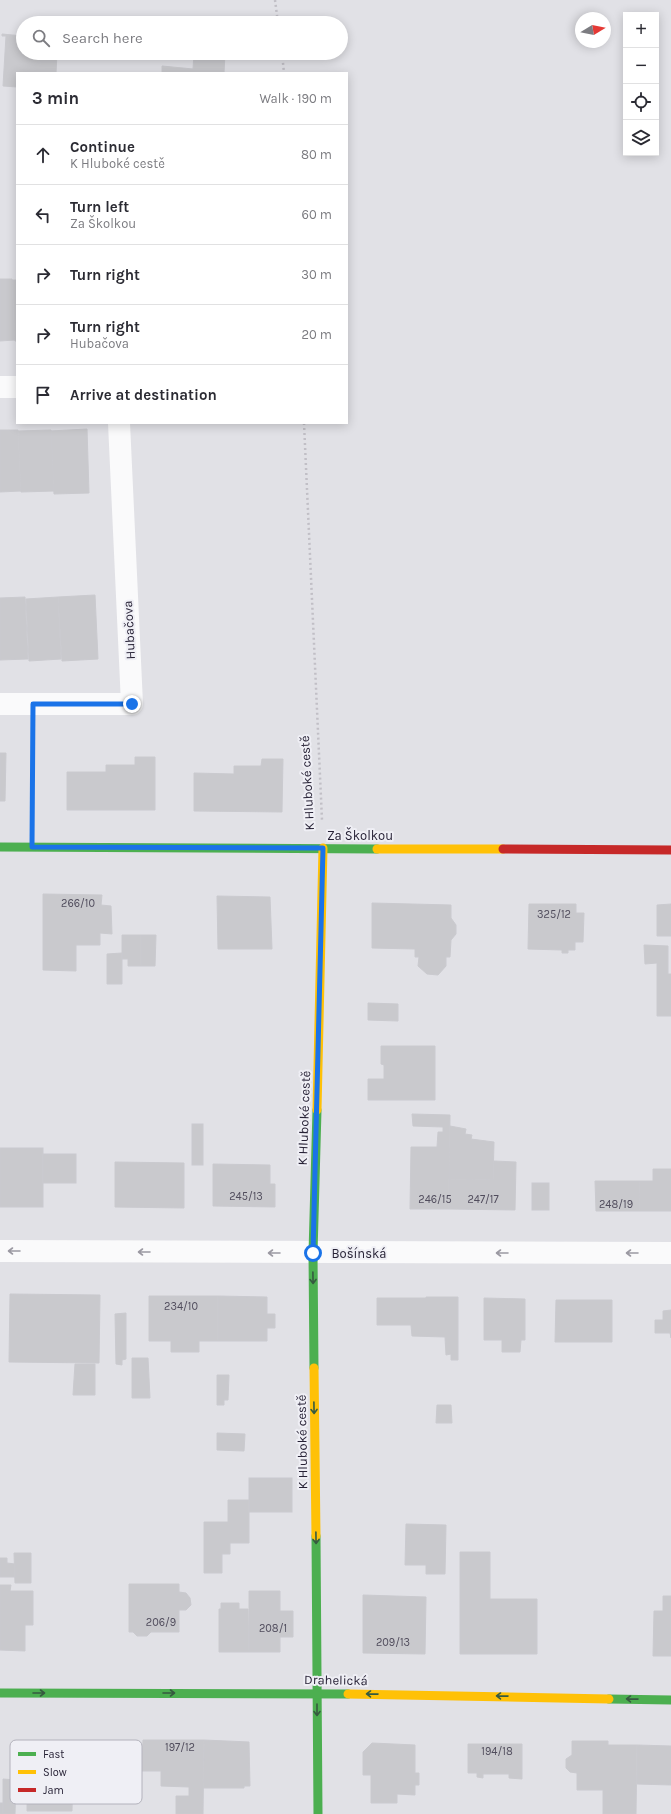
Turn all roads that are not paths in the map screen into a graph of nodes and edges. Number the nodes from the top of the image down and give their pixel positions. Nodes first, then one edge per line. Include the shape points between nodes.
1 (0, 387) edge
2 (16, 387) edge
3 (119, 424) edge
4 (0, 704) edge
5 (0, 847) edge
6 (323, 848) junction
7 (671, 850) edge
8 (0, 1251) edge
9 (313, 1253) junction
10 (671, 1253) edge
11 (0, 1693) edge
12 (317, 1693) junction
13 (671, 1700) edge
14 (318, 1814) edge

1 - 2 street
3 - 4 street, Hubačova via 132,704
5 - 6 street, Za Školkou
6 - 7 street, Za Školkou
6 - 9 street, K Hluboké cestě
9 -> 8 street, Bošínská
10 -> 9 street, Bošínská
9 -> 12 street, K Hluboké cestě
11 -> 12 street, Drahelická
13 -> 12 street, Drahelická
12 -> 14 street, K Hluboké cestě

